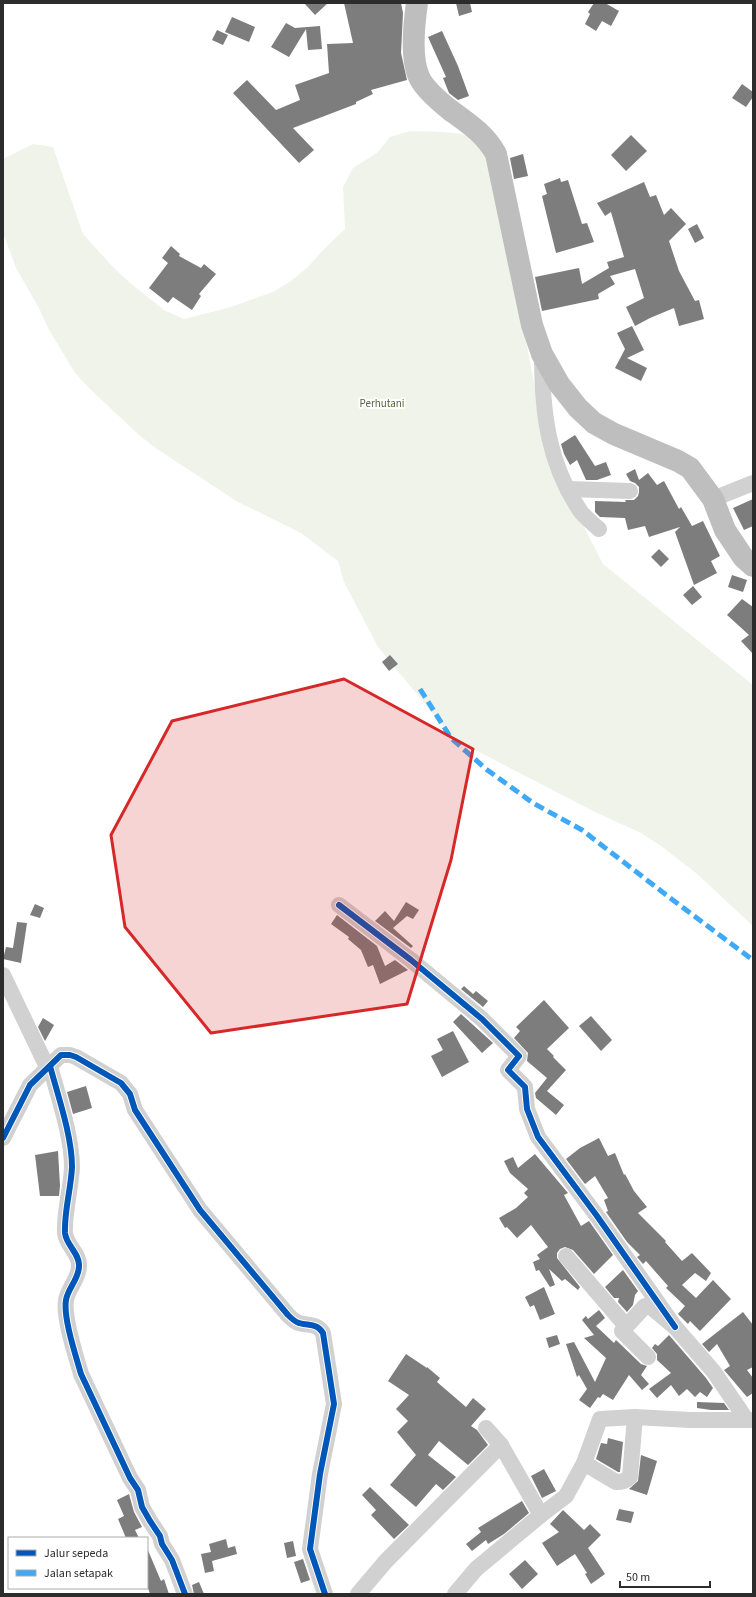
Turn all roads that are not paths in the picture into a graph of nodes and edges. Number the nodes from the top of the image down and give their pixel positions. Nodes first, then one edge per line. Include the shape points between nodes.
1 (417, 3) edge
2 (542, 354) junction
3 (747, 486) edge
4 (568, 489) junction
5 (630, 491) dead end
6 (713, 500) junction
7 (599, 529) dead end
8 (753, 566) edge
9 (339, 905) dead end
10 (3, 975) edge
11 (49, 1068) junction
12 (7, 1118) edge
13 (3, 1138) edge
14 (566, 1256) dead end
15 (626, 1326) junction
16 (674, 1327) junction
17 (648, 1357) dead end
18 (635, 1417) junction
19 (750, 1419) edge
20 (486, 1428) dead end
21 (501, 1445) junction
22 (584, 1463) junction
23 (541, 1515) junction
24 (185, 1594) edge
25 (325, 1594) edge
26 (358, 1594) edge
27 (455, 1594) edge

1 - 2 highway via 414,60 420,79 433,95 490,142 496,154 532,324
2 - 4 street via 544,409 561,478
2 - 6 highway via 559,384 594,423 690,468
3 - 6 street
4 - 5 street
4 - 7 street via 582,513
6 - 8 highway via 725,530 743,557
9 - 16 street via 482,1019 519,1056 508,1070 525,1087 527,1109 538,1137
10 - 11 street
11 - 12 street via 30,1085
11 - 24 street via 62,1111 72,1166 65,1235 80,1267 66,1302 77,1361 126,1471 138,1490 142,1507 172,1560
11 - 25 street via 60,1055 70,1055 121,1083 130,1094 135,1110 200,1210 288,1315 297,1322 317,1326 323,1333 334,1404 320,1474 310,1549
12 - 13 street
14 - 15 street
15 - 16 street via 645,1306 651,1307
15 - 17 street via 622,1331
16 - 19 street via 714,1372
18 - 19 street via 690,1420
18 - 22 street via 600,1419
18 - 22 street via 630,1477 623,1482 616,1482
20 - 21 street
21 - 23 street
21 - 26 street via 386,1561
22 - 23 street via 566,1496
23 - 27 street via 476,1569

